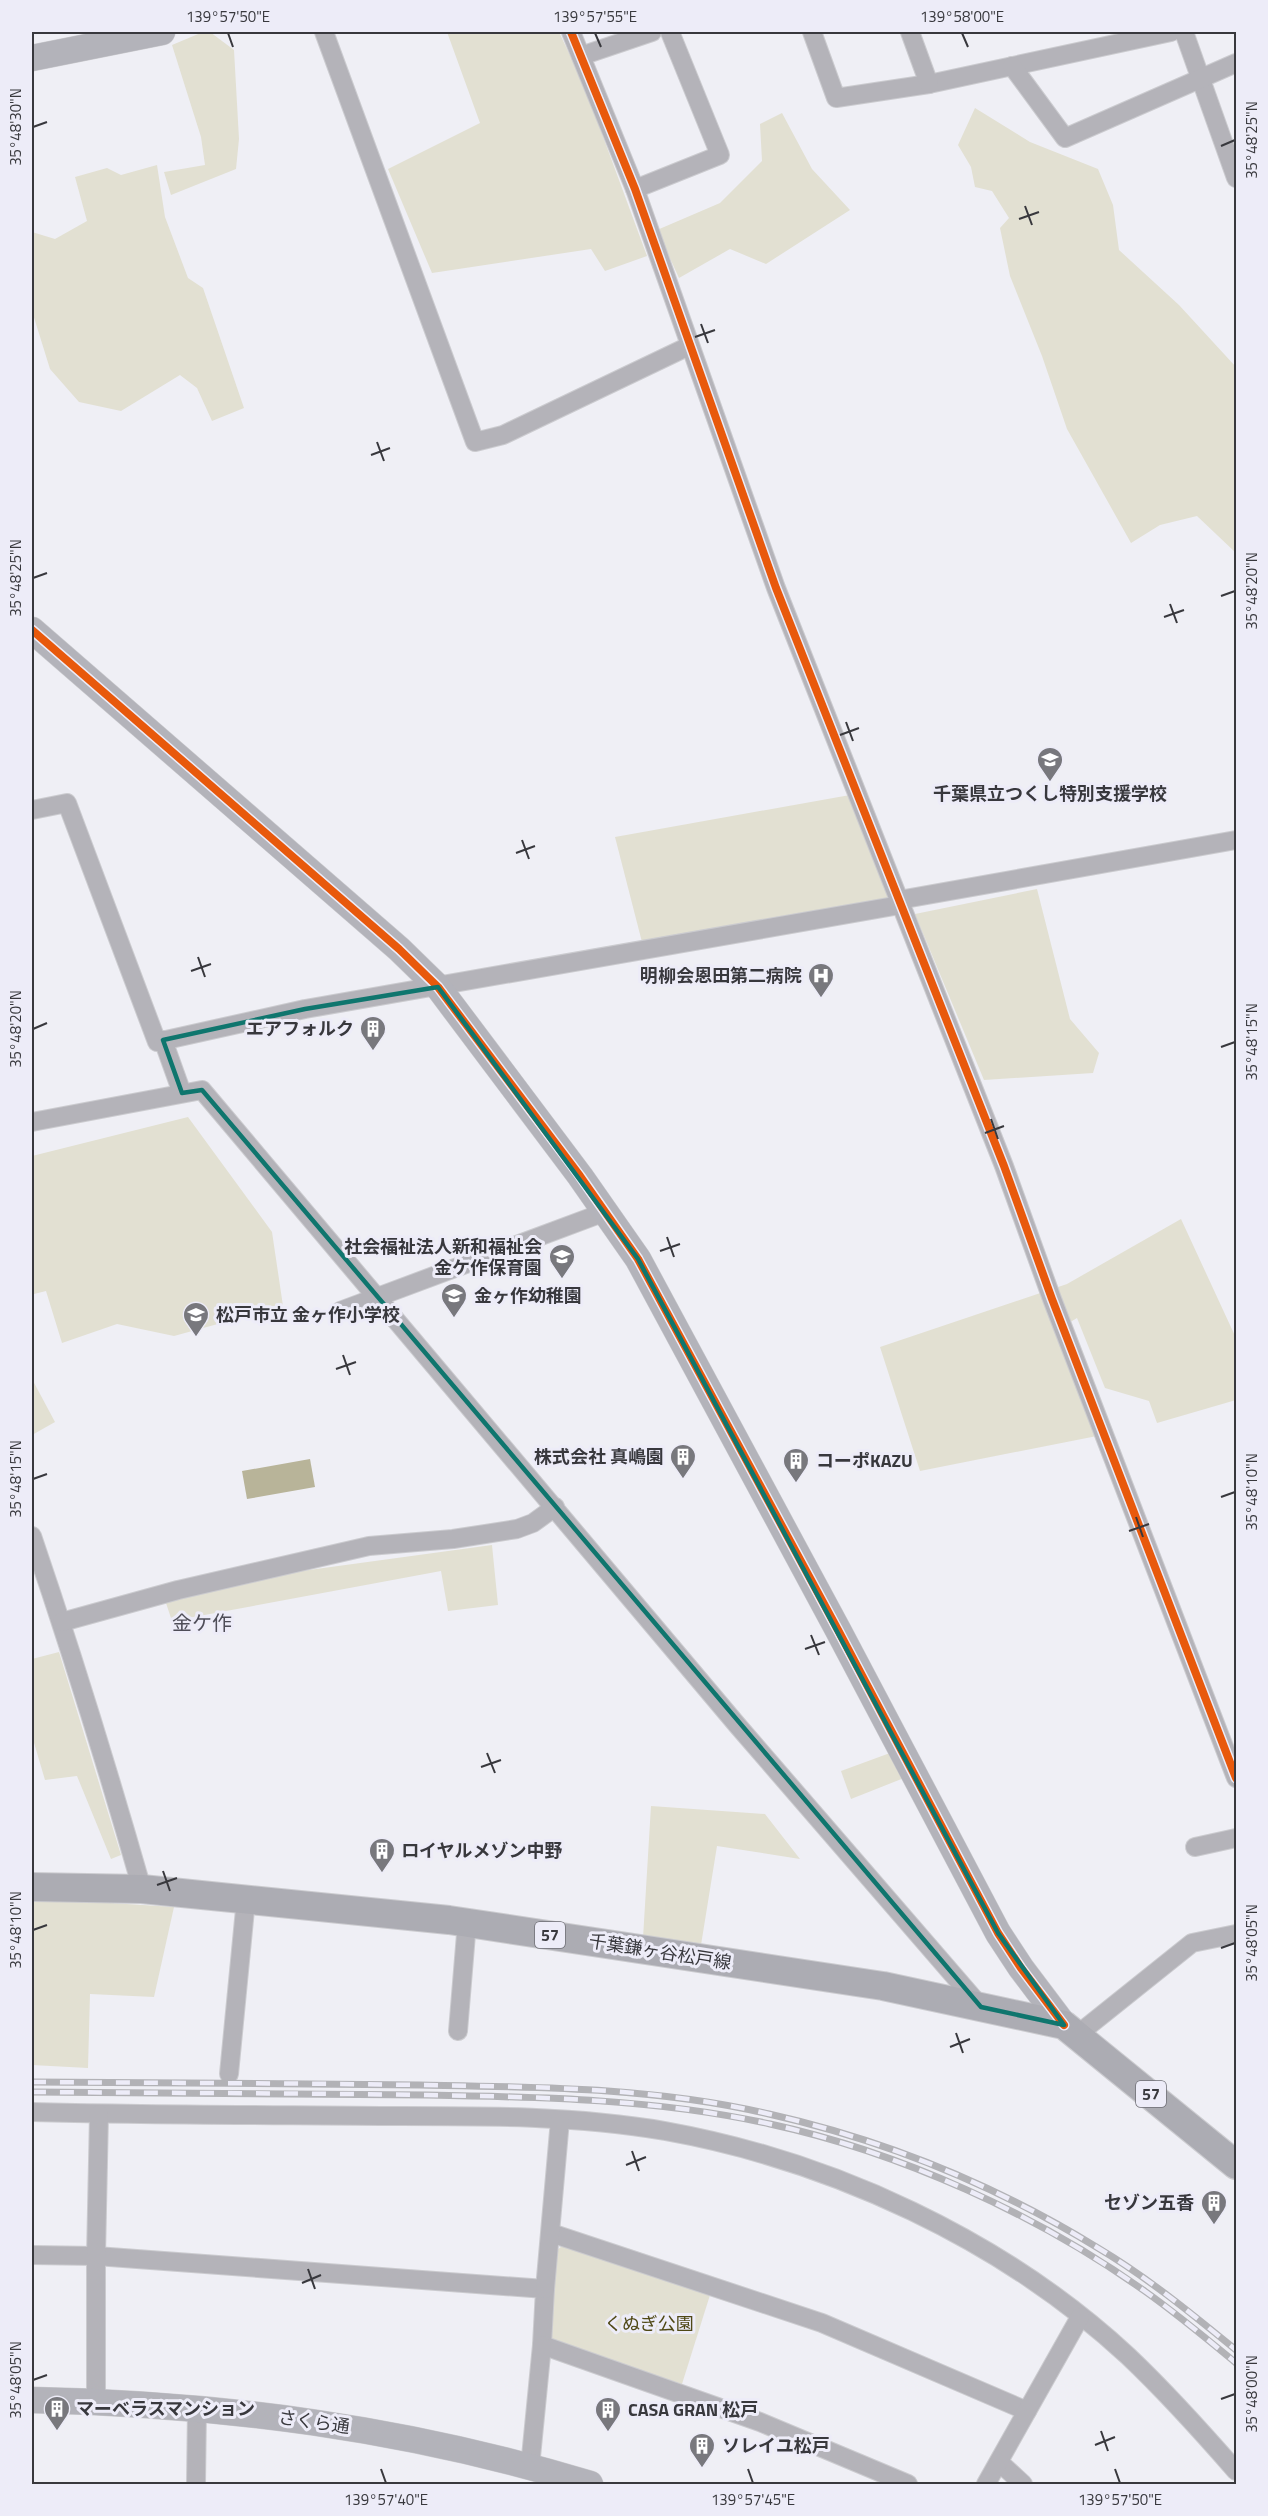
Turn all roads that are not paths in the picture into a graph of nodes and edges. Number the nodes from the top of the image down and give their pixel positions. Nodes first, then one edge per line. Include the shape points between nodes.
1 (162, 32) edge
2 (324, 32) edge
3 (571, 32) edge
4 (652, 32) edge
5 (670, 32) edge
6 (812, 32) edge
7 (910, 32) edge
8 (1171, 32) edge
9 (1184, 32) edge
10 (581, 56) junction
11 (32, 58) edge
12 (1236, 63) edge
13 (1012, 66) junction
14 (1202, 80) junction
15 (929, 84) junction
16 (1235, 169) edge
17 (635, 189) junction
18 (689, 346) junction
19 (32, 630) edge
20 (32, 810) edge
21 (1236, 840) edge
22 (899, 903) junction
23 (438, 987) junction
24 (163, 1040) junction
25 (182, 1093) junction
26 (32, 1122) edge
27 (605, 1212) junction
28 (378, 1297) junction
29 (340, 1311) dead end
30 (555, 1507) junction
31 (32, 1536) edge
32 (62, 1622) junction
33 (1236, 1778) edge
34 (1236, 1838) edge
35 (1195, 1846) dead end
36 (32, 1887) edge
37 (142, 1889) junction
38 (246, 1899) junction
39 (467, 1922) junction
40 (1236, 1934) edge
41 (981, 2007) junction
42 (1071, 2030) junction
43 (458, 2031) dead end
44 (229, 2074) dead end
45 (32, 2112) edge
46 (99, 2114) junction
47 (560, 2120) junction
48 (1236, 2165) edge
49 (551, 2233) junction
50 (32, 2255) edge
51 (96, 2256) junction
52 (545, 2289) junction
53 (1080, 2318) junction
54 (542, 2345) junction
55 (32, 2400) edge
56 (96, 2402) junction
57 (197, 2408) junction
58 (1027, 2411) junction
59 (999, 2462) junction
60 (1236, 2472) edge
61 (539, 2474) edge
62 (196, 2484) edge
63 (591, 2484) edge
64 (908, 2484) edge
65 (986, 2484) edge
66 (1023, 2484) edge

1 - 11 street
2 - 18 street via 475,442 503,435
3 - 10 street
4 - 10 street
5 - 17 street via 720,155
6 - 15 street via 836,98
7 - 15 street
8 - 13 street
9 - 14 street
10 - 17 street
12 - 14 street
13 - 14 street via 1065,138
13 - 15 street
14 - 16 street
17 - 18 street
18 - 22 street via 776,588
19 - 23 street via 356,910
20 - 24 street via 67,803 157,1042
21 - 22 street
22 - 23 street
22 - 33 street via 1004,1166
23 - 24 street via 305,1009
23 - 27 street
24 - 25 street
25 - 26 street
25 - 28 street via 202,1090
27 - 28 street
27 - 42 street via 638,1259 998,1933 1034,1987
28 - 29 street
28 - 30 street
30 - 32 street via 517,1529 369,1546 177,1590
30 - 41 street
31 - 32 street
32 - 37 street
34 - 35 street
36 - 37 main road, 千葉鎌ヶ谷松戸線 / 57
37 - 38 main road, 千葉鎌ヶ谷松戸線 / 57
38 - 39 main road, 千葉鎌ヶ谷松戸線 / 57
38 - 44 street
39 - 41 main road, 千葉鎌ヶ谷松戸線 / 57 via 883,1986
39 - 43 street
40 - 42 street via 1192,1943
41 - 42 main road, 千葉鎌ヶ谷松戸線 / 57
42 - 48 main road, 千葉鎌ヶ谷松戸線 / 57
45 - 46 street
46 - 47 street
46 - 51 street
47 - 49 street
47 - 53 street via 664,2131 776,2158 849,2184 915,2213 989,2254 1038,2284
49 - 52 street
49 - 58 street via 822,2323
50 - 51 street
51 - 52 street
51 - 56 street
52 - 54 street
53 - 58 street
53 - 60 street via 1169,2397
54 - 61 street
54 - 64 street via 760,2422
55 - 56 street, さくら通
56 - 57 street, さくら通
57 - 61 street, さくら通 via 390,2434
57 - 62 street
58 - 59 street
59 - 65 street
59 - 66 street
61 - 63 street, さくら通

